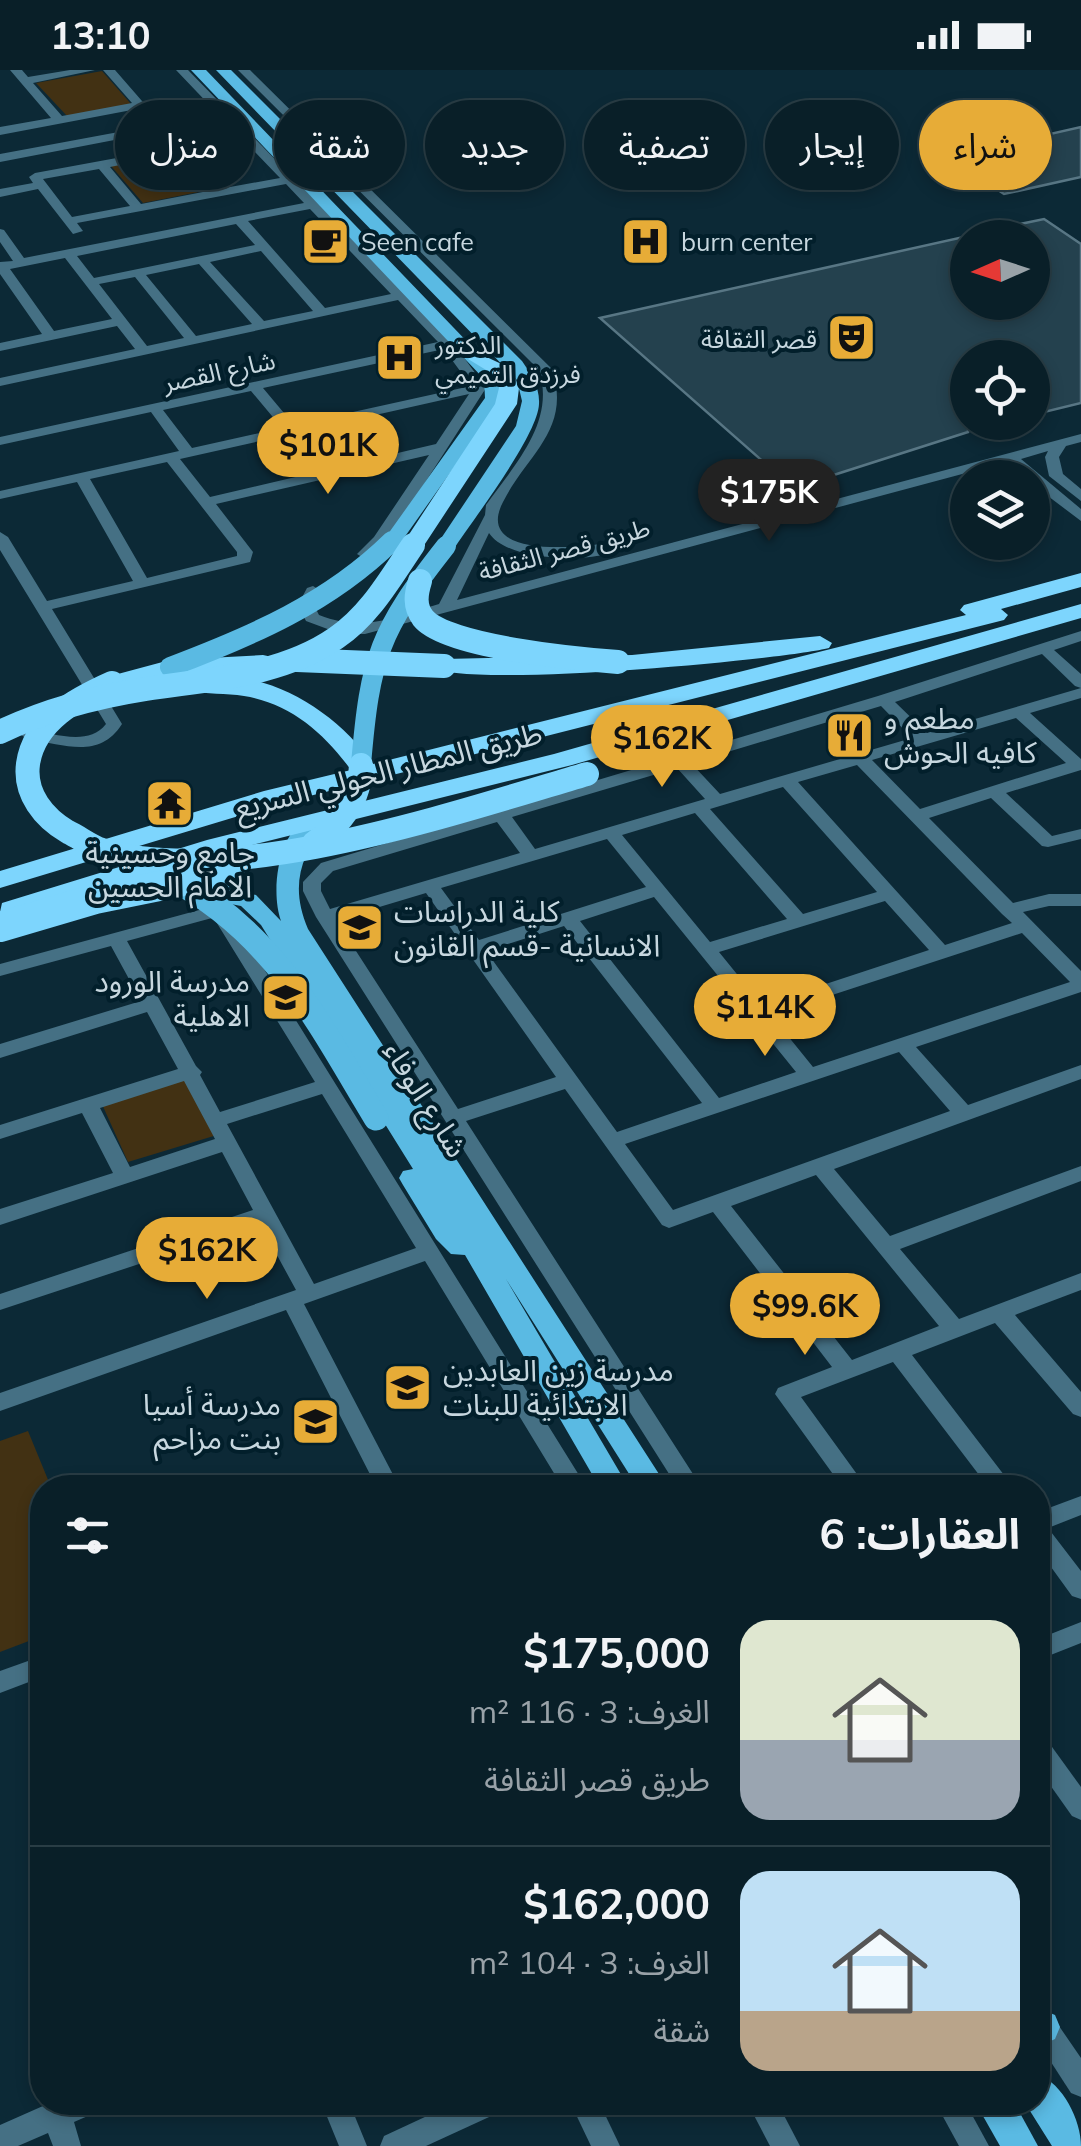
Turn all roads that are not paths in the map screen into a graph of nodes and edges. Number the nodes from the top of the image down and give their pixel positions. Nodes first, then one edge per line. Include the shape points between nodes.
1 (16, 70) edge
2 (88, 70) edge
3 (108, 70) edge
4 (182, 70) edge
5 (198, 70) edge
6 (223, 70) edge
7 (244, 70) edge
8 (26, 82) junction
9 (135, 100) edge
10 (211, 100) edge
11 (115, 110) edge
12 (60, 120) junction
13 (0, 133) edge
14 (115, 136) edge
15 (254, 144) edge
16 (17, 155) junction
17 (0, 158) edge
18 (115, 162) edge
19 (102, 164) junction
20 (274, 165) edge
21 (38, 181) junction
22 (274, 183) edge
23 (213, 190) edge
24 (298, 190) edge
25 (0, 193) edge
26 (216, 193) junction
27 (344, 194) junction
28 (312, 205) junction
29 (376, 205) junction
30 (138, 208) junction
31 (238, 219) junction
32 (69, 221) junction
33 (0, 233) edge
34 (264, 246) junction
35 (90, 249) junction
36 (68, 253) junction
37 (202, 260) junction
38 (20, 262) junction
39 (1, 266) edge
40 (138, 273) junction
41 (91, 282) junction
42 (400, 290) junction
43 (322, 313) junction
44 (120, 321) junction
45 (261, 326) junction
46 (444, 335) junction
47 (50, 336) junction
48 (192, 341) junction
49 (0, 347) edge
50 (144, 351) junction
51 (478, 359) joint
52 (0, 382) edge
53 (254, 386) junction
54 (478, 388) junction
55 (155, 408) junction
56 (101, 416) junction
57 (1081, 429) edge
58 (290, 430) junction
59 (0, 438) edge
60 (1081, 438) edge
61 (1060, 444) junction
62 (440, 448) junction
63 (188, 452) junction
64 (170, 457) junction
65 (1010, 457) junction
66 (81, 478) junction
67 (0, 496) edge
68 (1081, 497) edge
69 (207, 502) junction
70 (1081, 517) edge
71 (489, 518) junction
72 (0, 537) edge
73 (402, 543) junction
74 (566, 555) junction
75 (5, 556) edge
76 (575, 572) junction
77 (23, 575) junction
78 (0, 580) edge
79 (1081, 580) edge
80 (420, 581) junction
81 (143, 584) junction
82 (1081, 594) edge
83 (42, 607) junction
84 (446, 607) junction
85 (1081, 611) edge
86 (1028, 626) junction
87 (1081, 636) edge
88 (1081, 645) edge
89 (1050, 654) junction
90 (618, 662) junction
91 (172, 676) junction
92 (950, 680) junction
93 (1081, 683) edge
94 (1081, 693) edge
95 (884, 700) junction
96 (1019, 712) junction
97 (0, 733) edge
98 (924, 740) junction
99 (862, 758) junction
100 (680, 761) junction
101 (1080, 765) edge
102 (361, 766) junction
103 (786, 781) junction
104 (994, 792) junction
105 (708, 804) junction
106 (500, 814) junction
107 (916, 816) junction
108 (611, 833) junction
109 (312, 834) junction
110 (1078, 840) edge
111 (110, 856) junction
112 (532, 857) junction
113 (0, 880) edge
114 (83, 886) junction
115 (282, 888) junction
116 (431, 888) junction
117 (657, 890) junction
118 (890, 894) junction
119 (248, 900) junction
120 (1081, 900) edge
121 (1008, 910) junction
122 (0, 913) edge
123 (325, 917) junction
124 (568, 918) junction
125 (798, 920) junction
126 (1023, 926) junction
127 (0, 927) edge
128 (116, 937) junction
129 (474, 948) junction
130 (708, 949) junction
131 (944, 954) junction
132 (0, 970) edge
133 (1081, 984) edge
134 (154, 1003) junction
135 (760, 1012) junction
136 (903, 1044) junction
137 (0, 1051) edge
138 (192, 1072) junction
139 (1081, 1072) edge
140 (810, 1076) junction
141 (566, 1081) junction
142 (329, 1084) junction
143 (88, 1105) junction
144 (715, 1106) junction
145 (964, 1114) junction
146 (454, 1117) junction
147 (217, 1120) junction
148 (0, 1132) edge
149 (611, 1141) junction
150 (227, 1143) junction
151 (820, 1166) junction
152 (1081, 1174) edge
153 (125, 1177) junction
154 (717, 1203) junction
155 (266, 1214) junction
156 (0, 1217) edge
157 (885, 1246) junction
158 (431, 1252) junction
159 (478, 1259) junction
160 (1081, 1281) edge
161 (300, 1297) junction
162 (0, 1302) edge
163 (1000, 1313) junction
164 (954, 1330) junction
165 (898, 1352) junction
166 (848, 1371) junction
167 (592, 1389) junction
168 (1077, 1399) edge
169 (0, 1402) edge
170 (383, 1475) edge
171 (568, 1475) edge
172 (607, 1475) edge
173 (646, 1475) edge
174 (682, 1475) edge
175 (841, 1475) edge
176 (993, 1475) edge
177 (1081, 1505) edge
178 (1050, 1517) edge
179 (1050, 1548) edge
180 (1081, 1588) edge
181 (1081, 1632) edge
182 (1050, 1645) edge
183 (30, 1671) edge
184 (0, 1682) edge
185 (1050, 1762) edge
186 (1077, 1794) edge
187 (1050, 2041) edge
188 (1081, 2083) edge
189 (1050, 2110) edge
190 (57, 2115) joint
191 (340, 2115) edge
192 (465, 2115) edge
193 (590, 2115) edge
194 (768, 2115) edge
195 (956, 2115) edge
196 (1001, 2115) edge
197 (0, 2139) edge
198 (413, 2142) edge
199 (67, 2146) edge
200 (353, 2146) edge
201 (606, 2146) edge
202 (786, 2146) edge
203 (975, 2146) edge
204 (1020, 2146) edge
205 (1072, 2146) edge

1 - 8 street
2 - 8 street
3 - 9 street
4 - 10 street
5 - 42 main road
6 - 27 main road
7 - 29 street, طريق قصر الثقافة
8 - 12 street
11 - 12 street
12 - 13 street
13 - 16 street
14 - 16 street
15 - 20 street
16 - 17 street
16 - 21 street
18 - 19 street
19 - 21 street
19 - 30 street
21 - 25 street
21 - 32 street
22 - 26 street
23 - 26 street
24 - 28 street
26 - 30 street
27 - 29 main road
27 - 80 main road, bridge via 516,365 530,390 525,426
28 - 31 street
28 - 42 street
29 - 71 street, طريق قصر الثقافة via 545,369 554,395 546,423
30 - 32 street
31 - 34 street
31 - 35 street
32 - 35 street
33 - 38 street
34 - 37 street
34 - 43 street
35 - 36 street
36 - 38 street
36 - 41 street
37 - 40 street
37 - 45 street
38 - 39 street
39 - 47 street
40 - 41 street
40 - 48 street
41 - 44 street
42 - 43 street
42 - 46 main road
43 - 45 street
44 - 47 street
44 - 50 street
45 - 48 street
46 - 51 main road
46 - 53 street, شارع القصر
46 - 54 street
46 - 56 street, شارع القصر
47 - 49 street
48 - 50 street
50 - 52 street
51 - 73 highway via 505,373 506,404
53 - 55 street, شارع القصر
53 - 58 street
54 - 58 street
54 - 62 street
55 - 56 street, شارع القصر
55 - 63 street
56 - 59 street, شارع القصر
57 - 74 street, طريق قصر الثقافة
58 - 63 street
60 - 61 street, طريق قصر الثقافة
61 - 65 street, طريق قصر الثقافة
61 - 68 street via 1054,471
62 - 69 street
62 - 84 street via 380,540 312,592 306,605 320,623 353,630
63 - 64 street
64 - 66 street
64 - 69 street
65 - 70 street
65 - 76 street, طريق قصر الثقافة
66 - 67 street
66 - 81 street
69 - 81 street via 245,558
71 - 74 street, طريق قصر الثقافة via 516,546
71 - 84 street, طريق قصر الثقافة
72 - 75 street
73 - 91 main road, bridge via 302,611
73 - 91 highway, bridge via 361,618 324,644 274,668
74 - 76 street via 562,566
75 - 77 street
76 - 84 street, طريق قصر الثقافة
77 - 78 street
77 - 83 street
79 - 90 highway via 860,636
80 - 90 highway, bridge via 414,596 418,612 449,635
80 - 102 main road, bridge via 388,626 376,659
81 - 83 street
82 - 113 highway, طريق المطار الحولي السريع via 318,786
83 - 97 street via 112,719 112,730 100,740 80,742
85 - 86 highway, طريق المطار الحولي السريع
86 - 109 highway, طريق المطار الحولي السريع
86 - 111 highway, bridge via 586,774 366,834 187,859
87 - 92 street
88 - 89 street
89 - 92 street
89 - 93 street
90 - 91 highway, bridge via 510,668 303,660
91 - 97 highway, bridge
91 - 102 highway, bridge via 287,698 333,728
91 - 111 highway, bridge via 130,676 80,698 32,746 28,782 38,806 70,837
92 - 95 street
94 - 96 street
95 - 98 street
95 - 100 street
96 - 98 street
96 - 101 street
98 - 99 street
99 - 103 street
99 - 107 street
100 - 105 street
100 - 106 street
101 - 104 street
102 - 109 highway, bridge via 350,810
103 - 105 street
103 - 118 street
104 - 107 street
104 - 110 street via 1045,840
105 - 108 street
105 - 125 street
106 - 112 street
106 - 123 street via 327,867 312,882
107 - 121 street
108 - 112 street
108 - 117 street
109 - 114 highway, طريق المطار الحولي السريع via 216,846
109 - 115 main road via 298,844
109 - 127 highway, bridge via 254,866 95,899
109 - 167 main road via 295,873 294,897 575,1340
111 - 159 main road, bridge via 192,887 247,927 288,978 444,1232
112 - 116 street
114 - 119 main road via 155,886
114 - 122 highway, طريق المطار الحولي السريع
115 - 119 main road, شارع الوفاء via 278,862 244,858 230,874
115 - 167 main road, شارع الوفاء via 296,929
116 - 123 street
116 - 129 street
117 - 124 street
117 - 130 street
118 - 125 street
118 - 131 street
119 - 159 main road, شارع الوفاء via 270,920
120 - 121 street
121 - 126 street
123 - 146 street
124 - 129 street
124 - 144 street
125 - 130 street
126 - 131 street
126 - 133 street
128 - 132 street
128 - 134 street
128 - 142 street via 218,914
129 - 141 street
130 - 135 street
131 - 135 street
133 - 136 street
134 - 137 street
134 - 138 street
135 - 140 street
136 - 140 street
136 - 145 street
138 - 143 street
138 - 147 street
139 - 145 street
140 - 144 street
141 - 146 street
141 - 149 street
142 - 147 street
142 - 158 street
143 - 148 street
143 - 153 street
144 - 149 street
145 - 151 street
146 - 174 street
147 - 150 street
149 - 154 street via 669,1220
150 - 153 street
150 - 155 street
151 - 154 street
151 - 157 street
152 - 157 street
153 - 156 street
154 - 166 street
155 - 161 street
155 - 162 street
157 - 164 street
158 - 161 street
158 - 171 street
159 - 172 main road, شارع الوفاء
160 - 163 street
161 - 169 street
161 - 170 street
163 - 164 street
163 - 168 street
164 - 165 street
165 - 166 street
165 - 176 street
166 - 175 street via 786,1394
167 - 173 main road, شارع الوفاء
177 - 178 street
179 - 180 street
181 - 182 street
183 - 184 street
185 - 186 street
187 - 188 street
189 - 205 main road
190 - 197 street
190 - 199 street
191 - 200 street
192 - 198 street
193 - 201 street
194 - 202 street
195 - 203 street
196 - 204 main road

